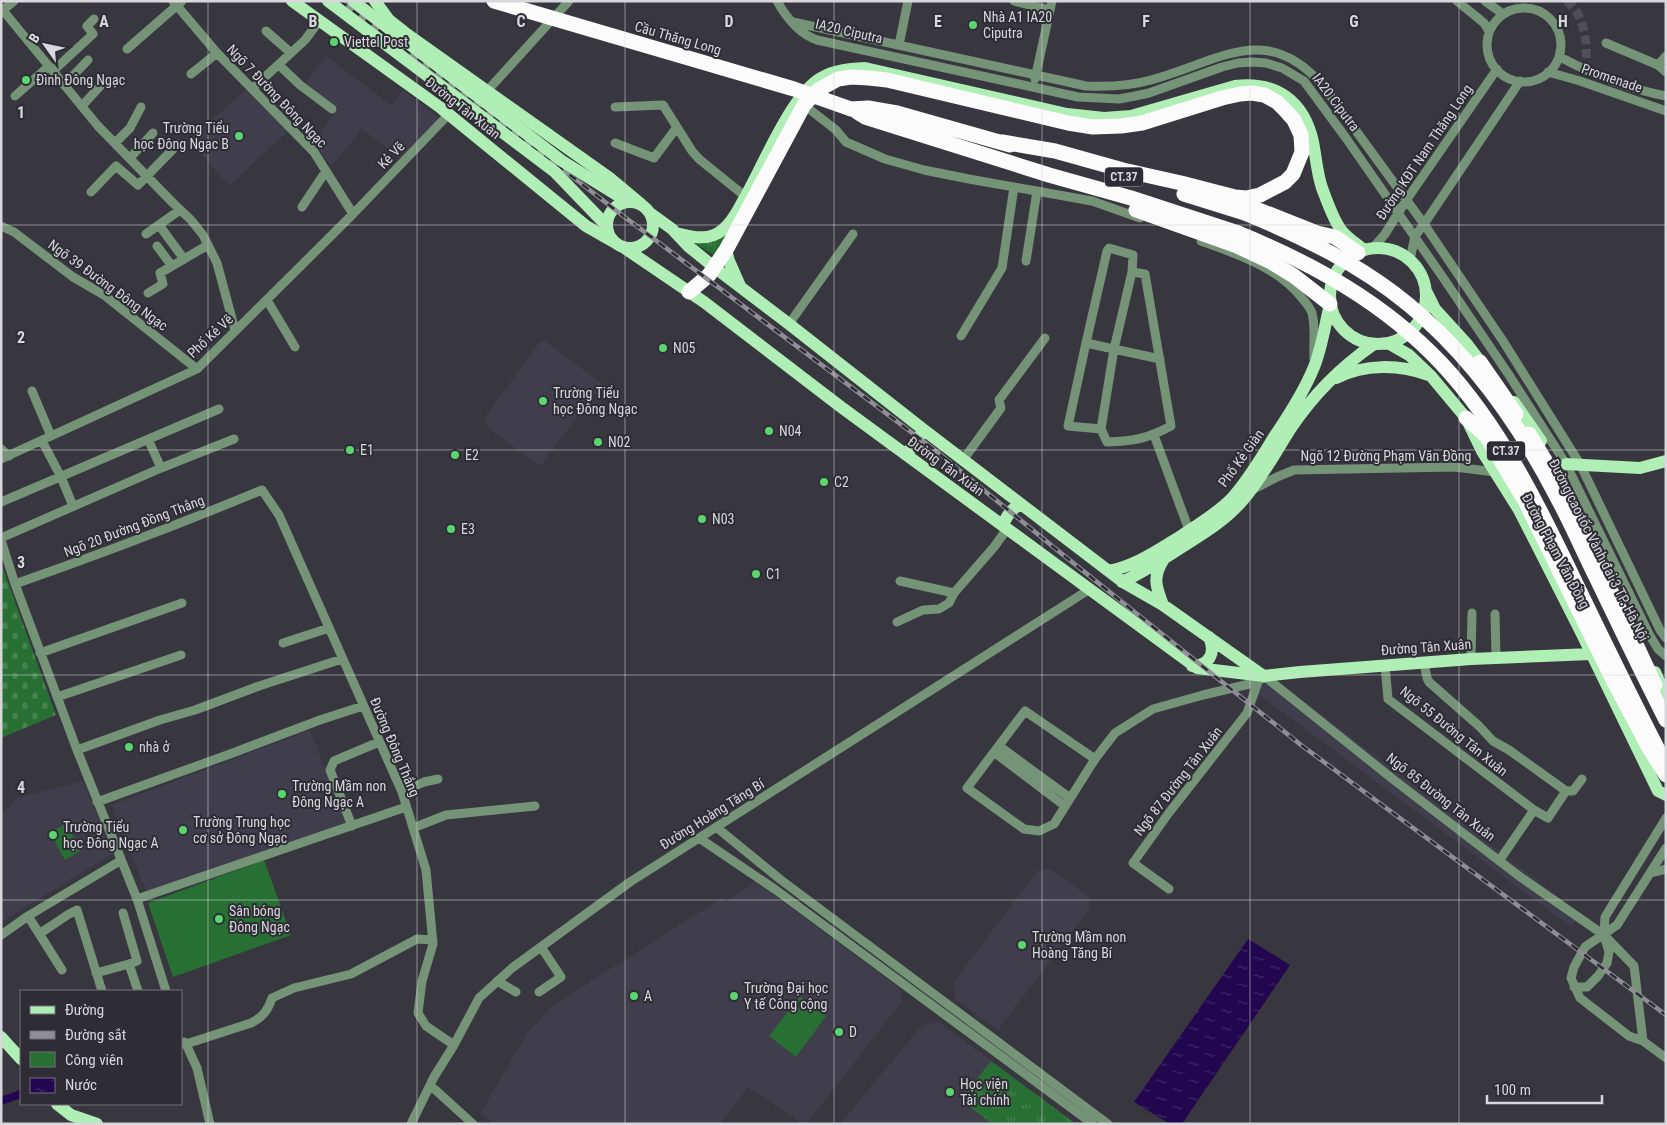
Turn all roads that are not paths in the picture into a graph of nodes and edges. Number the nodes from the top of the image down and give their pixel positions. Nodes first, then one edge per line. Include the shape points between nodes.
1 (14, 1) edge
2 (292, 1) edge
3 (328, 1) edge
4 (353, 1) edge
5 (375, 1) edge
6 (494, 1) edge
7 (518, 1) edge
8 (569, 1) edge
9 (777, 1) edge
10 (908, 1) edge
11 (1014, 1) edge
12 (1457, 1) edge
13 (1485, 1) edge
14 (177, 2) edge
15 (1051, 6) edge
16 (2, 9) edge
17 (558, 13) junction
18 (1502, 14) junction
19 (94, 19) dead end
20 (319, 20) junction
21 (793, 22) junction
22 (266, 31) dead end
23 (1489, 31) junction
24 (408, 35) junction
25 (419, 43) junction
26 (1606, 43) dead end
27 (899, 45) junction
28 (127, 49) dead end
29 (1560, 52) junction
30 (217, 53) junction
31 (291, 54) junction
32 (1666, 56) edge
33 (88, 60) dead end
34 (279, 65) junction
35 (1658, 65) junction
36 (51, 69) junction
37 (1497, 69) junction
38 (391, 72) junction
39 (1548, 72) junction
40 (1666, 72) edge
41 (190, 74) dead end
42 (1036, 76) junction
43 (1520, 81) junction
44 (102, 84) dead end
45 (64, 85) junction
46 (1034, 87) junction
47 (252, 89) junction
48 (487, 91) junction
49 (15, 96) dead end
50 (1666, 96) edge
51 (804, 105) junction
52 (82, 106) junction
53 (140, 107) dead end
54 (615, 107) dead end
55 (332, 109) dead end
56 (851, 109) junction
57 (1666, 111) edge
58 (449, 114) junction
59 (677, 127) junction
60 (153, 133) dead end
61 (1002, 142) junction
62 (115, 143) junction
63 (615, 143) dead end
64 (178, 144) dead end
65 (130, 158) junction
66 (326, 171) junction
67 (1049, 175) junction
68 (148, 177) junction
69 (1014, 187) junction
70 (1037, 191) junction
71 (91, 192) dead end
72 (1216, 192) junction
73 (746, 197) junction
74 (1406, 200) junction
75 (628, 202) junction
76 (302, 207) dead end
77 (645, 208) junction
78 (180, 210) junction
79 (1398, 212) junction
80 (353, 214) junction
81 (1424, 224) junction
82 (159, 225) junction
83 (606, 225) junction
84 (1, 226) edge
85 (676, 233) junction
86 (146, 234) dead end
87 (853, 234) dead end
88 (1414, 236) junction
89 (619, 245) junction
90 (156, 246) dead end
91 (208, 246) junction
92 (726, 250) junction
93 (1365, 251) junction
94 (184, 258) junction
95 (1410, 260) junction
96 (1026, 261) dead end
97 (172, 266) junction
98 (714, 268) junction
99 (1132, 272) junction
100 (742, 288) junction
101 (1426, 291) junction
102 (689, 292) junction
103 (148, 293) dead end
104 (268, 300) junction
105 (1330, 304) junction
106 (1311, 312) junction
107 (789, 324) junction
108 (235, 330) junction
109 (961, 336) dead end
110 (1045, 338) dead end
111 (1086, 343) junction
112 (1388, 343) junction
113 (1374, 344) junction
114 (295, 348) dead end
115 (1114, 349) junction
116 (1160, 359) junction
117 (1480, 362) junction
118 (1314, 367) junction
119 (197, 369) junction
120 (1431, 376) junction
121 (1327, 383) junction
122 (32, 391) dead end
123 (219, 409) dead end
124 (1466, 418) junction
125 (1101, 429) junction
126 (924, 430) junction
127 (1154, 435) junction
128 (46, 439) junction
129 (234, 439) dead end
130 (148, 440) junction
131 (1, 449) edge
132 (906, 455) junction
133 (5, 458) edge
134 (963, 460) junction
135 (1666, 461) edge
136 (1566, 464) junction
137 (1580, 464) junction
138 (161, 468) junction
139 (1260, 468) junction
140 (1494, 472) junction
141 (61, 477) junction
142 (262, 490) joint
143 (1251, 490) junction
144 (1, 502) edge
145 (1020, 504) junction
146 (73, 506) junction
147 (1005, 527) junction
148 (1190, 530) junction
149 (1, 539) edge
150 (1164, 559) junction
151 (1109, 571) junction
152 (900, 580) dead end
153 (1122, 582) junction
154 (15, 584) junction
155 (1090, 589) junction
156 (954, 593) junction
157 (182, 603) dead end
158 (1163, 605) junction
159 (1472, 613) dead end
160 (1495, 614) dead end
161 (897, 622) dead end
162 (329, 628) junction
163 (1210, 637) junction
164 (1666, 638) edge
165 (283, 643) dead end
166 (40, 653) junction
167 (1591, 654) junction
168 (181, 655) dead end
169 (1666, 656) edge
170 (1496, 657) junction
171 (342, 659) junction
172 (1471, 659) junction
173 (1424, 663) junction
174 (1385, 665) junction
175 (1192, 666) junction
176 (1261, 679) junction
177 (57, 697) junction
178 (1666, 697) edge
179 (363, 706) junction
180 (1666, 710) edge
181 (1666, 721) edge
182 (380, 742) junction
183 (997, 749) junction
184 (77, 750) junction
185 (1095, 759) junction
186 (1666, 765) edge
187 (1666, 771) edge
188 (1666, 776) edge
189 (438, 779) dead end
190 (1582, 779) dead end
191 (1566, 791) junction
192 (402, 792) junction
193 (1666, 795) edge
194 (97, 802) junction
195 (1068, 802) junction
196 (535, 806) dead end
197 (406, 807) junction
198 (1534, 810) junction
199 (1666, 818) edge
200 (352, 826) junction
201 (412, 828) junction
202 (716, 828) junction
203 (699, 838) junction
204 (1649, 845) junction
205 (1665, 853) edge
206 (1499, 860) junction
207 (120, 861) junction
208 (1666, 869) edge
209 (1651, 873) junction
210 (1169, 889) dead end
211 (137, 900) junction
212 (123, 913) dead end
213 (28, 916) junction
214 (40, 934) junction
215 (1, 935) edge
216 (1604, 935) junction
217 (433, 940) junction
218 (541, 947) junction
219 (129, 964) junction
220 (62, 970) dead end
221 (96, 973) junction
222 (497, 981) junction
223 (1574, 987) junction
224 (102, 990) edge
225 (138, 990) edge
226 (166, 990) edge
227 (516, 992) dead end
228 (539, 992) dead end
229 (1, 1037) edge
230 (1643, 1041) junction
231 (454, 1045) junction
232 (20, 1058) edge
233 (1666, 1058) edge
234 (430, 1085) junction
235 (58, 1105) edge
236 (97, 1124) edge
237 (210, 1124) edge
238 (410, 1124) edge
239 (473, 1124) edge
240 (1093, 1124) edge
241 (1108, 1124) edge

1 - 16 street
2 - 20 main road, Đường Tân Xuân
3 - 83 main road, bridge via 555,172
4 - 75 main road, bridge via 562,161
5 - 24 main road, Đường Tân Xuân via 389,20
6 - 56 highway, Cầu Thăng Long, bridge via 794,89
7 - 17 street
8 - 17 street
9 - 21 street
10 - 27 street
11 - 15 street
12 - 23 street
13 - 18 street
14 - 28 street
14 - 30 street, Ngõ 7 Đường Đông Ngạc
15 - 42 street
16 - 36 street
17 - 48 street
18 - 23 street
18 - 29 street via 1523,8 1544,14 1558,30
19 - 36 street via 87,26 94,34
20 - 31 street
20 - 38 main road, Đường Tân Xuân
21 - 27 street, IA20 Ciputra
21 - 46 street, IA20 Ciputra via 807,36 817,40
22 - 31 street
23 - 37 street via 1489,58
24 - 25 main road, Đường Tân Xuân
24 - 38 main road
25 - 38 main road
25 - 48 main road, Đường Tân Xuân
26 - 35 street
27 - 42 street, IA20 Ciputra
29 - 39 street
29 - 50 street via 1560,57 1586,70
30 - 41 street
30 - 47 street, Ngõ 7 Đường Đông Ngạc
31 - 34 street
32 - 35 street
33 - 45 street
34 - 47 street
34 - 55 street
35 - 40 street
36 - 45 street
36 - 49 street
37 - 43 street via 1507,78
37 - 74 street, Đường KĐT Nam Thăng Long
38 - 58 main road, Đường Tân Xuân
39 - 43 street via 1532,81
39 - 57 street, Promenade
42 - 46 street
42 - 74 street, IA20 Ciputra via 1086,86 1120,85 1152,80 1235,51 1278,53 1313,73
43 - 81 street
44 - 52 street
45 - 52 street
46 - 79 street, IA20 Ciputra via 1078,97 1119,99 1149,93 1238,63 1266,63 1282,68 1304,81
47 - 66 street, Ngõ 7 Đường Đông Ngạc via 314,152
48 - 77 main road, Đường Tân Xuân via 612,178
51 - 69 street via 846,142 885,159
51 - 72 highway via 828,84 852,77 887,80 1093,127 1142,123 1240,94 1264,95 1277,102 1294,120 1301,135 1302,152 1293,174 1260,195 1246,198
51 - 92 highway
52 - 62 street
53 - 62 street via 130,128
54 - 59 street via 663,104
56 - 61 highway, Cầu Thăng Long via 897,113
56 - 67 highway, Cầu Thăng Long via 864,117
58 - 80 street, Kẻ Vẽ
58 - 89 main road, Đường Tân Xuân via 586,226
59 - 63 street via 654,158
59 - 73 street via 699,159
60 - 65 street
61 - 72 highway via 1055,151
61 - 181 highway, Đường cao tốc Vành đai 3 TP. Hà Nội / CT.37, bridge via 1246,213 1344,259 1410,306 1436,329 1484,383 1525,442 1558,499
62 - 65 street
64 - 68 street
65 - 68 street
66 - 76 street
66 - 80 street, Ngõ 7 Đường Đông Ngạc
67 - 105 highway via 1237,246 1294,276
67 - 186 highway, CT.37, bridge via 1238,232 1276,248 1323,272 1373,304 1430,353 1487,421 1524,481
68 - 71 street via 138,185 116,166
68 - 78 street
69 - 70 street
69 - 109 street via 1002,268
70 - 96 street
70 - 106 street via 1092,202 1233,253 1278,275 1294,288
72 - 93 highway
73 - 85 main road via 725,228 714,235 701,237
73 - 93 main road via 800,98 820,79 843,70 878,70 1067,114 1097,118 1131,116 1251,84 1279,92 1301,112 1313,142 1321,186 1336,220 1341,230
74 - 79 street, Đường KĐT Nam Thăng Long
74 - 81 street, IA20 Ciputra
75 - 77 main road
75 - 83 main road via 613,209
77 - 85 main road, Đường Tân Xuân
77 - 89 main road via 653,225 650,236 636,248
78 - 82 street
78 - 91 street via 203,235
79 - 88 street
79 - 93 street, Đường KĐT Nam Thăng Long via 1386,234
80 - 104 street, Phố Kẻ Vẽ
81 - 88 street
81 - 137 street
82 - 86 street
82 - 94 street
83 - 89 main road via 608,234
84 - 119 street, Ngõ 39 Đường Đông Ngạc via 104,295
85 - 98 main road, Đường Tân Xuân
87 - 107 street
88 - 95 street
88 - 136 street
89 - 102 main road, Đường Tân Xuân
90 - 97 street
91 - 94 street
91 - 108 street via 217,263
92 - 98 highway
92 - 100 main road
93 - 95 main road via 1384,248
93 - 105 main road via 1342,265 1334,277
94 - 97 street
95 - 101 main road
97 - 103 street via 160,273 163,284
98 - 100 main road, Đường Tân Xuân
98 - 102 highway
99 - 111 street via 1133,255 1109,248
99 - 115 street
99 - 116 street via 1145,274
100 - 107 main road, Đường Tân Xuân
101 - 112 main road via 1421,317 1414,328
101 - 117 main road, Đường Phạm Văn Đồng via 1435,309
102 - 132 main road, Đường Tân Xuân
104 - 108 street, Phố Kẻ Vẽ
104 - 114 street
105 - 106 street
105 - 113 main road via 1345,332 1359,341
105 - 118 main road, Phố Kẻ Giàn
106 - 118 street via 1315,330
107 - 126 main road, Đường Tân Xuân
108 - 119 street, Phố Kẻ Vẽ
110 - 134 street via 999,400 1001,408
111 - 115 street
111 - 125 street via 1068,426
112 - 113 main road
112 - 120 main road, Đường Phạm Văn Đồng via 1409,355
113 - 121 main road, Phố Kẻ Giàn
115 - 116 street
115 - 125 street
116 - 127 street via 1171,426
117 - 178 main road, Đường Phạm Văn Đồng via 1522,412 1571,492
117 - 180 highway via 1566,495
117 - 181 main road, Đường Phạm Văn Đồng via 1498,398 1560,497
118 - 139 main road, Phố Kẻ Giàn
119 - 128 street, Phố Kẻ Vẽ
120 - 121 main road via 1391,366 1355,371
120 - 124 main road, Đường Phạm Văn Đồng
121 - 139 main road, Phố Kẻ Giàn
122 - 128 street
123 - 130 street
124 - 140 main road, Đường Phạm Văn Đồng
124 - 187 main road via 1488,432 1526,496
124 - 188 highway via 1486,436 1525,501 1612,678
125 - 127 street via 1107,442 1134,441
126 - 132 main road
126 - 134 main road, Đường Tân Xuân
127 - 148 street
128 - 133 street, Phố Kẻ Vẽ
128 - 141 street
129 - 138 street
130 - 138 street
130 - 141 street
131 - 133 street
132 - 147 main road, Đường Tân Xuân
134 - 145 main road, Đường Tân Xuân
135 - 137 main road via 1640,468
136 - 137 main road
136 - 169 street via 1649,634
137 - 164 street
138 - 146 street
139 - 143 main road, Phố Kẻ Giàn
139 - 148 main road, Phố Kẻ Giàn via 1223,506
140 - 143 street, Ngõ 12 Đường Phạm Văn Đồng via 1455,467 1294,470
140 - 167 main road, Đường Phạm Văn Đồng via 1519,510
141 - 144 street
141 - 146 street
142 - 154 street, Ngõ 20 Đường Đồng Thắng via 179,525
142 - 162 street, Đường Đông Thắng via 279,515
143 - 150 main road, Phố Kẻ Giàn via 1229,515
145 - 147 main road via 1008,514
145 - 151 main road, Đường Tân Xuân
146 - 149 street
147 - 155 main road, Đường Tân Xuân
147 - 156 street via 994,547
148 - 151 main road, Phố Kẻ Giàn via 1139,561
149 - 154 street
150 - 153 main road, Phố Kẻ Giàn
150 - 158 main road via 1155,580
151 - 153 main road, Đường Tân Xuân
152 - 156 street
153 - 158 main road, Đường Tân Xuân
154 - 166 street
155 - 175 main road, Đường Tân Xuân
155 - 202 street, Đường Hoàng Tăng Bí
156 - 161 street via 945,606 923,610
157 - 166 street
158 - 163 main road, Đường Tân Xuân
159 - 172 street
160 - 170 street
162 - 165 street
162 - 171 street, Đường Đông Thắng
163 - 175 main road via 1213,648 1210,657 1202,664
163 - 176 main road, Đường Tân Xuân
166 - 177 street
167 - 170 main road, Đường Tân Xuân
167 - 193 main road, Đường Phạm Văn Đồng via 1658,791
168 - 177 street
170 - 172 main road, Đường Tân Xuân
171 - 179 street, Đường Đông Thắng
171 - 184 street
172 - 173 main road, Đường Tân Xuân
173 - 174 main road, Đường Tân Xuân
173 - 191 street via 1429,682 1493,741
174 - 176 main road, Đường Tân Xuân
174 - 198 street, Ngõ 55 Đường Tân Xuân via 1388,699
175 - 176 main road, Đường Tân Xuân
176 - 185 street via 1153,709 1115,733
176 - 206 street, Ngõ 85 Đường Tân Xuân
176 - 210 street, Ngõ 87 Đường Tân Xuân via 1248,713 1133,863
177 - 184 street
179 - 182 street, Đường Đông Thắng
179 - 194 street
182 - 192 street, Đường Đông Thắng
182 - 200 street via 334,761 330,770
183 - 185 street via 1025,711
183 - 195 street
183 - 195 street via 967,788 1024,829 1039,831 1054,824
184 - 194 street
185 - 195 street
189 - 192 street
190 - 191 street via 1574,791
191 - 198 street via 1548,818
192 - 197 street, Đường Đông Thắng
194 - 207 street
196 - 201 street via 446,815
197 - 200 street
197 - 201 street, Đường Đông Thắng
198 - 206 street
199 - 204 street
200 - 211 street
201 - 217 street, Đường Đông Thắng via 426,870
202 - 203 street, Đường Hoàng Tăng Bí
202 - 241 street
203 - 218 street, Đường Hoàng Tăng Bí via 630,882
203 - 240 street via 776,890
204 - 205 street
204 - 216 street via 1605,918
205 - 209 street
206 - 216 street, Ngõ 85 Đường Tân Xuân
207 - 211 street
207 - 213 street
208 - 209 street
209 - 216 street via 1617,925
211 - 226 street
212 - 219 street via 137,961
213 - 214 street
213 - 215 street
214 - 220 street
214 - 221 street via 77,910
216 - 223 street via 1585,947 1578,959 1572,978
216 - 223 street via 1609,952 1607,963 1587,987
216 - 230 street, Ngõ 85 Đường Tân Xuân via 1634,966
217 - 231 street, Đường Đông Thắng via 422,981 418,1013 426,1026
217 - 237 street via 417,939 351,974 294,988 272,998 260,1019 185,1043 197,1068
218 - 222 street, Đường Hoàng Tăng Bí
218 - 228 street via 561,977
219 - 221 street
219 - 225 street
221 - 224 street
222 - 227 street
222 - 231 street, Đường Hoàng Tăng Bí via 479,998
223 - 230 street via 1580,998 1630,1036
229 - 232 main road
230 - 233 street
231 - 234 street, Đường Hoàng Tăng Bí
234 - 238 street, Đường Hoàng Tăng Bí
234 - 239 street
235 - 236 main road

